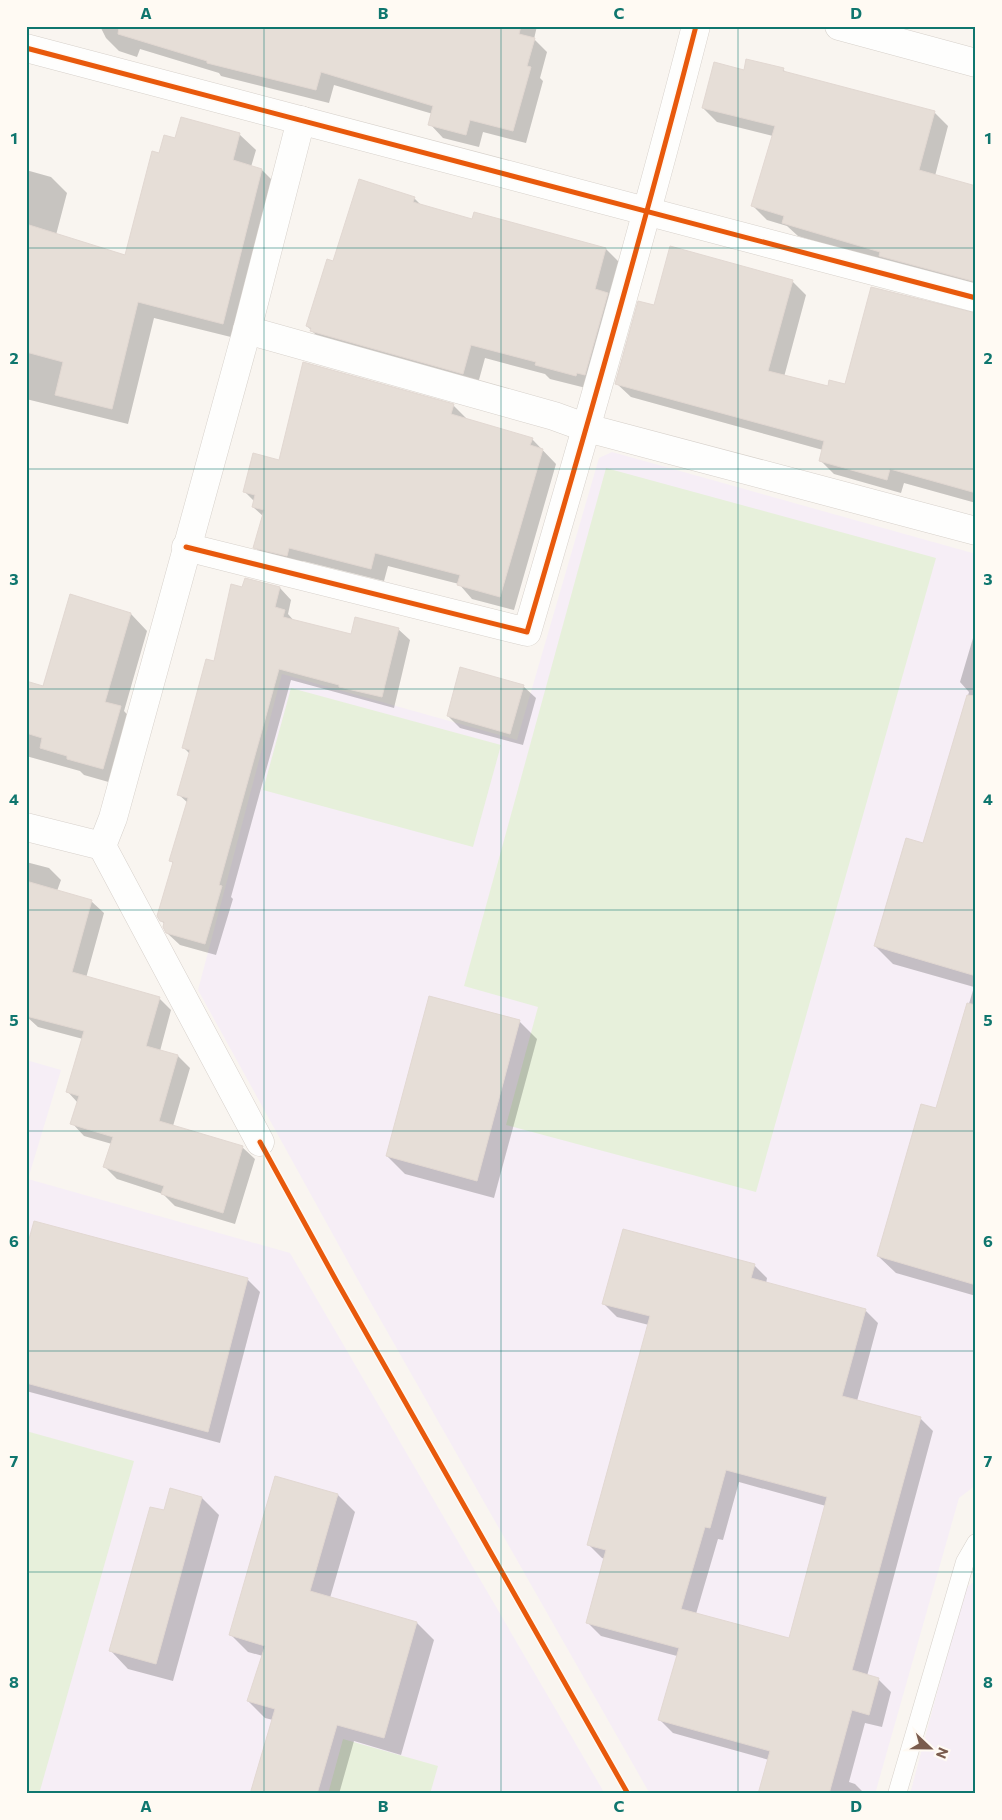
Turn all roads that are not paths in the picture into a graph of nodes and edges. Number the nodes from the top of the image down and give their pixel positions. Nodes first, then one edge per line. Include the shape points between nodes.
1 (696, 26) edge
2 (839, 26) edge
3 (26, 48) edge
4 (976, 63) edge
5 (301, 120) junction
6 (646, 212) junction
7 (976, 298) edge
8 (247, 330) junction
9 (587, 428) junction
10 (976, 531) edge
11 (186, 547) junction
12 (26, 827) edge
13 (102, 846) junction
14 (260, 1142) dead end
15 (976, 1542) edge
16 (897, 1794) edge

1 - 6 street
2 - 4 street
3 - 5 street
5 - 6 street
5 - 8 street
6 - 7 street
6 - 9 street
8 - 9 street
8 - 11 street
9 - 10 street
9 - 11 street via 527,632
11 - 13 street via 113,818
12 - 13 street
13 - 14 street
15 - 16 lane via 965,1562

